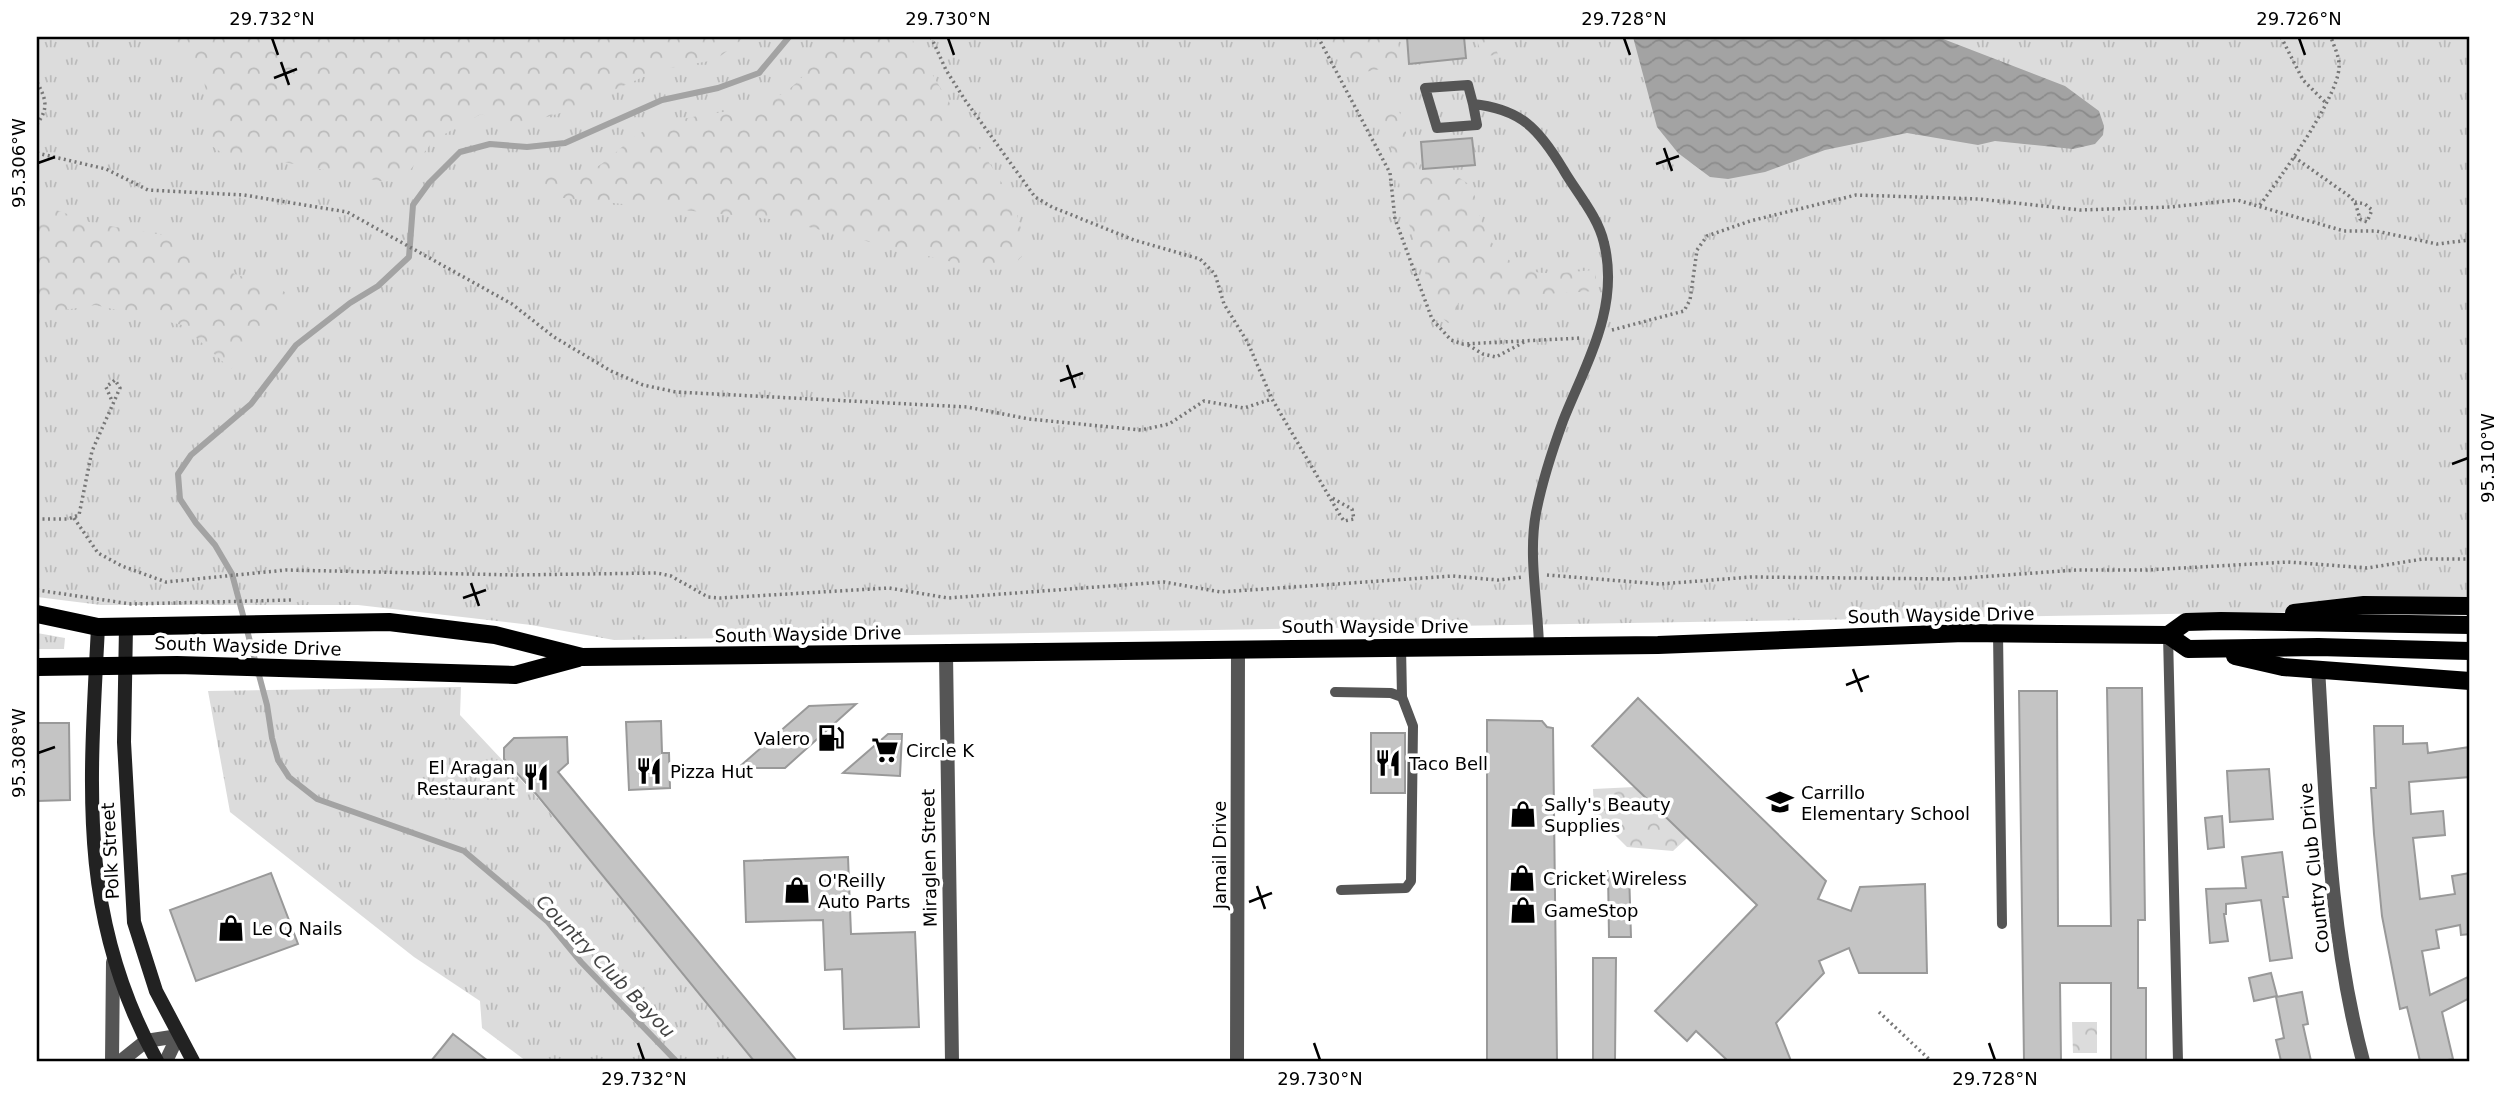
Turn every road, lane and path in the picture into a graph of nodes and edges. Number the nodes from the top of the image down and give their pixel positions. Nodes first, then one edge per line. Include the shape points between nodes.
1 (931, 37) edge
2 (1318, 37) edge
3 (2281, 37) edge
4 (2331, 37) edge
5 (37, 82) edge
6 (2325, 102) junction
7 (1473, 104) junction
8 (37, 124) edge
9 (37, 153) edge
10 (2294, 157) junction
11 (2355, 202) junction
12 (2260, 205) junction
13 (2364, 223) junction
14 (2365, 229) junction
15 (2470, 240) edge
16 (1600, 335) junction
17 (1528, 340) junction
18 (1462, 344) junction
19 (1272, 399) junction
20 (112, 401) junction
21 (1332, 498) junction
22 (74, 518) junction
23 (37, 519) edge
24 (2470, 559) edge
25 (1536, 575) junction
26 (37, 590) edge
27 (290, 600) dead end
28 (2470, 606) edge
29 (37, 614) edge
30 (2221, 621) junction
31 (2470, 625) edge
32 (126, 626) junction
33 (98, 627) junction
34 (1998, 633) junction
35 (2168, 635) junction
36 (1539, 646) junction
37 (1401, 647) junction
38 (1238, 648) junction
39 (2207, 649) junction
40 (2470, 652) edge
41 (946, 654) junction
42 (582, 657) junction
43 (126, 664) junction
44 (96, 666) junction
45 (37, 667) edge
46 (2318, 668) junction
47 (2470, 681) edge
48 (1335, 692) dead end
49 (1402, 697) junction
50 (1341, 890) dead end
51 (2002, 924) dead end
52 (113, 962) junction
53 (1879, 1012) dead end
54 (178, 1036) junction
55 (146, 1041) junction
56 (112, 1061) edge
57 (121, 1061) edge
58 (157, 1061) edge
59 (166, 1061) edge
60 (193, 1061) edge
61 (952, 1061) edge
62 (1237, 1061) edge
63 (1931, 1061) edge
64 (2178, 1061) edge
65 (2363, 1061) edge

1 - 19 path via 965,100 1035,197 1134,240 1209,265
2 - 18 path via 1390,173 1395,219 1432,319 1441,332
3 - 6 path via 2303,80
4 - 6 path via 2340,67
5 - 8 path via 47,106
6 - 10 path
7 - 7 lane via 1477,125 1437,128 1425,88 1468,85
7 - 16 lane via 1516,114 1535,129 1597,223 1608,275
9 - 19 path via 97,166 148,190 244,195 337,208 512,304 554,337 643,385 676,391 967,407 1030,419 1141,430 1169,424 1204,401 1244,408
10 - 11 path
10 - 12 path
11 - 13 path
11 - 13 path via 2372,210
12 - 14 path via 2335,229
12 - 16 path via 2226,200 2080,210 1959,197 1839,198 1707,236 1697,250 1684,312
13 - 14 path
14 - 15 path via 2437,244
16 - 17 path
16 - 25 lane via 1544,481 1536,515
17 - 18 path
17 - 18 path via 1496,357
19 - 21 path
20 - 20 path via 120,388 115,380 106,387
20 - 22 path via 88,465 82,507
21 - 21 path via 1344,521 1354,519 1352,509
22 - 23 path
22 - 25 path via 108,560 166,582 269,572 657,573 708,597 889,588 948,598 1164,582 1220,592 1452,576 1498,580
24 - 25 path via 2423,559 2367,568 2288,562 1951,579 1751,577 1660,584
25 - 36 lane
26 - 27 path via 109,602
28 - 30 main road via 2364,605
29 - 33 main road, South Wayside Drive
30 - 31 main road, South Wayside Drive
30 - 35 main road, South Wayside Drive via 2186,622
32 - 33 main road, South Wayside Drive
32 - 42 main road, South Wayside Drive via 415,625 495,635
32 - 43 main road, Polk Street
33 - 44 main road, Polk Street
34 - 35 main road, South Wayside Drive
34 - 36 main road, South Wayside Drive
34 - 51 lane
35 - 39 main road, South Wayside Drive via 2188,649
35 - 64 lane
36 - 37 main road, South Wayside Drive
37 - 38 main road, South Wayside Drive
37 - 49 lane
38 - 41 main road, South Wayside Drive
38 - 62 street, Jamail Drive
39 - 40 main road, South Wayside Drive
39 - 46 main road via 2283,667
41 - 42 main road, South Wayside Drive
41 - 61 street, Miraglen Street
42 - 43 main road, South Wayside Drive via 515,675
43 - 44 main road, South Wayside Drive
43 - 54 main road, Polk Street via 124,742 134,922 156,991
44 - 45 main road, South Wayside Drive
44 - 52 main road, Polk Street via 92,846
46 - 47 main road
46 - 65 street, Country Club Drive via 2325,825 2337,927
48 - 49 lane
49 - 50 lane via 1413,726 1411,881 1397,890
52 - 55 main road, Polk Street
52 - 56 street
53 - 63 path
54 - 55 street
54 - 59 street
54 - 60 main road, Polk Street
55 - 57 street
55 - 58 main road, Polk Street

